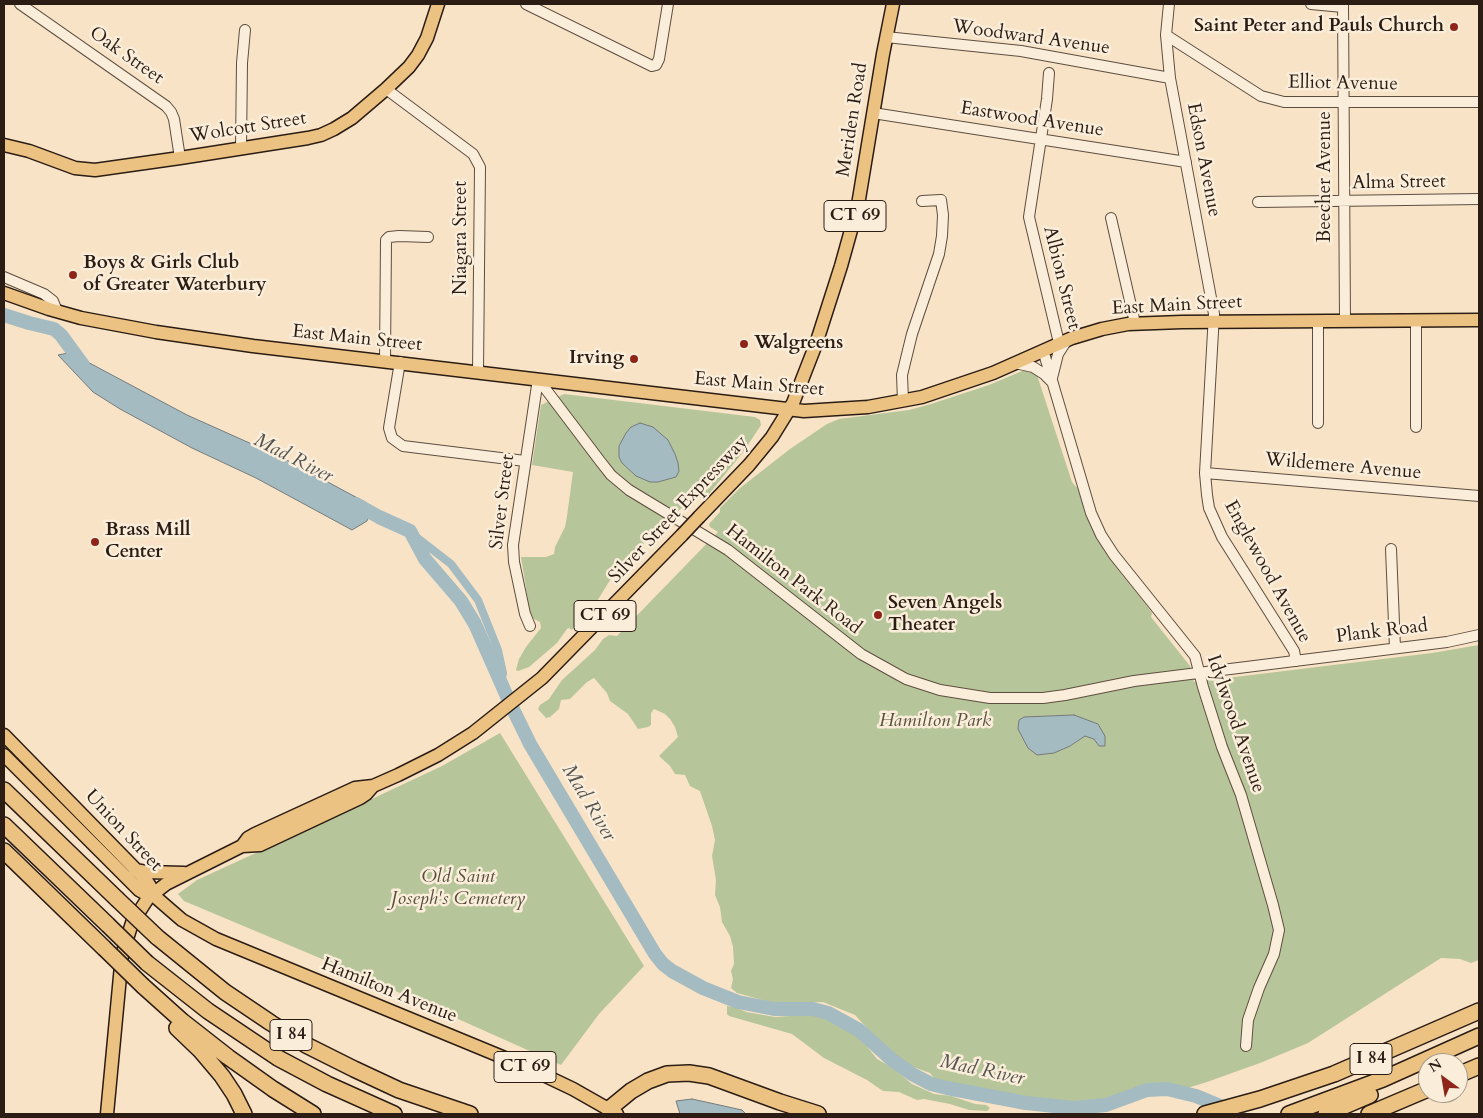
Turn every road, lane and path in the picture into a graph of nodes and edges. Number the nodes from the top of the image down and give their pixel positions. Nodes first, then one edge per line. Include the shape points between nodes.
1 (20, 4) edge
2 (438, 4) edge
3 (526, 4) edge
4 (668, 4) edge
5 (893, 4) edge
6 (1168, 4) edge
7 (1311, 4) edge
8 (1342, 5) edge
9 (245, 30) dead end
10 (1166, 35) junction
11 (886, 36) junction
12 (1049, 73) dead end
13 (1170, 78) junction
14 (386, 89) junction
15 (1479, 102) edge
16 (1344, 103) junction
17 (873, 113) junction
18 (1041, 139) junction
19 (4, 145) edge
20 (241, 149) junction
21 (180, 158) junction
22 (1186, 162) junction
23 (1479, 199) edge
24 (922, 200) dead end
25 (1344, 201) junction
26 (1258, 202) dead end
27 (1111, 218) dead end
28 (428, 236) dead end
29 (4, 276) edge
30 (4, 293) edge
31 (58, 311) junction
32 (1479, 320) edge
33 (1318, 321) junction
34 (1345, 321) junction
35 (1416, 321) junction
36 (1214, 322) junction
37 (1135, 323) junction
38 (1063, 341) junction
39 (1043, 350) junction
40 (385, 361) junction
41 (400, 362) junction
42 (1015, 363) junction
43 (478, 372) junction
44 (538, 380) junction
45 (1052, 381) junction
46 (903, 401) junction
47 (789, 411) junction
48 (1318, 423) dead end
49 (1416, 428) dead end
50 (525, 461) junction
51 (1204, 473) junction
52 (1479, 496) edge
53 (1391, 549) dead end
54 (530, 626) dead end
55 (1479, 635) edge
56 (1395, 648) junction
57 (1296, 661) junction
58 (1200, 673) junction
59 (4, 735) edge
60 (4, 756) edge
61 (4, 790) edge
62 (4, 825) edge
63 (4, 851) edge
64 (135, 870) junction
65 (187, 874) junction
66 (152, 894) junction
67 (148, 990) junction
68 (1479, 1011) edge
69 (1479, 1036) edge
70 (1246, 1046) dead end
71 (1442, 1053) edge
72 (1418, 1064) edge
73 (1418, 1066) edge
74 (1418, 1093) edge
75 (374, 1109) edge
76 (613, 1111) edge
77 (107, 1114) edge
78 (244, 1114) edge
79 (313, 1114) edge
80 (394, 1114) edge
81 (470, 1114) edge
82 (818, 1114) edge
83 (1206, 1114) edge
84 (1290, 1114) edge
85 (1326, 1114) edge
86 (1369, 1114) edge

1 - 21 street, Oak Street via 166,106 174,119
2 - 14 main road, Wolcott Street via 418,55
3 - 4 street via 647,65 655,65 659,59
5 - 11 main road, Meriden Road / CT 69
6 - 10 street, Edson Avenue
7 - 8 street
8 - 16 street, Beecher Avenue
9 - 20 street
10 - 13 street, Edson Avenue
10 - 16 street, Elliot Avenue via 1261,96 1284,102
11 - 13 street, Woodward Avenue via 1020,51
11 - 17 main road, Meriden Road / CT 69
12 - 18 street, Albion Street
13 - 22 street, Edson Avenue
14 - 20 main road, Wolcott Street via 352,118 328,132
14 - 43 street, Niagara Street via 473,154 480,167
15 - 16 street, Elliot Avenue
16 - 25 street, Beecher Avenue
17 - 18 street, Eastwood Avenue
17 - 47 main road, Meriden Road / CT 69 via 853,224 821,329
18 - 22 street, Eastwood Avenue
18 - 38 street, Albion Street via 1029,217
19 - 21 main road, Wolcott Street via 85,170
20 - 21 main road, Wolcott Street
22 - 36 street, Edson Avenue
23 - 25 street, Alma Street
24 - 46 street via 941,200 942,236 902,375
25 - 26 street, Alma Street
25 - 34 street, Beecher Avenue
27 - 37 street
28 - 40 street via 399,236 386,240
29 - 31 street via 44,294
30 - 31 main road, East Main Street
31 - 40 main road, East Main Street via 156,332
32 - 35 main road, East Main Street
33 - 34 main road, East Main Street
33 - 36 main road, East Main Street
33 - 48 street
34 - 35 main road, East Main Street
35 - 49 street
36 - 37 main road, East Main Street
36 - 51 street, Englewood Avenue
37 - 38 main road, East Main Street
38 - 39 main road, East Main Street
38 - 45 street, Idylwood Avenue
39 - 42 main road, East Main Street
39 - 45 street, Idylwood Avenue
40 - 41 main road, East Main Street
41 - 43 main road, East Main Street
41 - 50 street via 390,428 392,438 403,446
42 - 45 street via 1033,367
42 - 46 main road, East Main Street via 946,390
43 - 44 main road, East Main Street
44 - 47 main road, East Main Street
44 - 50 street, Silver Street
44 - 58 street, Hamilton Park Road via 623,486 728,550 852,648 906,679 968,695 1031,699
45 - 58 street, Idylwood Avenue via 1091,512 1101,535 1194,656
46 - 47 main road, East Main Street via 856,409
47 - 65 main road, Silver Street Expressway / CT 69, bridge via 759,454 682,535 577,644 502,711 444,751 373,786 360,798 260,845 242,846
50 - 54 street, Silver Street via 513,551
51 - 52 street, Wildemere Avenue
51 - 57 street, Englewood Avenue via 1215,523 1294,651
53 - 56 street
55 - 56 street, Plank Road
56 - 57 street, Plank Road
57 - 58 street, Plank Road
58 - 70 street, Idylwood Avenue via 1222,747 1241,794 1279,930 1274,954 1248,1020
59 - 64 main road, Union Street
60 - 66 main road, Union Street via 133,884 142,892
61 - 81 highway, I 84, bridge via 157,937 224,992 301,1042 380,1082
62 - 75 highway, I 84, bridge via 148,963 202,1006 260,1046
63 - 67 highway, bridge
64 - 65 main road
64 - 66 main road, Union Street via 148,883
65 - 66 main road, Silver Street Expressway / CT 69
66 - 76 main road, Hamilton Avenue / CT 69 via 182,920 216,940 512,1061
66 - 77 main road via 134,919 122,955
67 - 78 highway via 165,1017 222,1076
67 - 79 highway via 235,1062
68 - 83 highway, I 84 via 1350,1067
69 - 71 highway, I 84
72 - 84 highway, I 84
73 - 85 highway via 1400,1081
74 - 86 highway
75 - 80 highway, I 84
76 - 82 highway via 631,1091 648,1081 668,1074 689,1073

